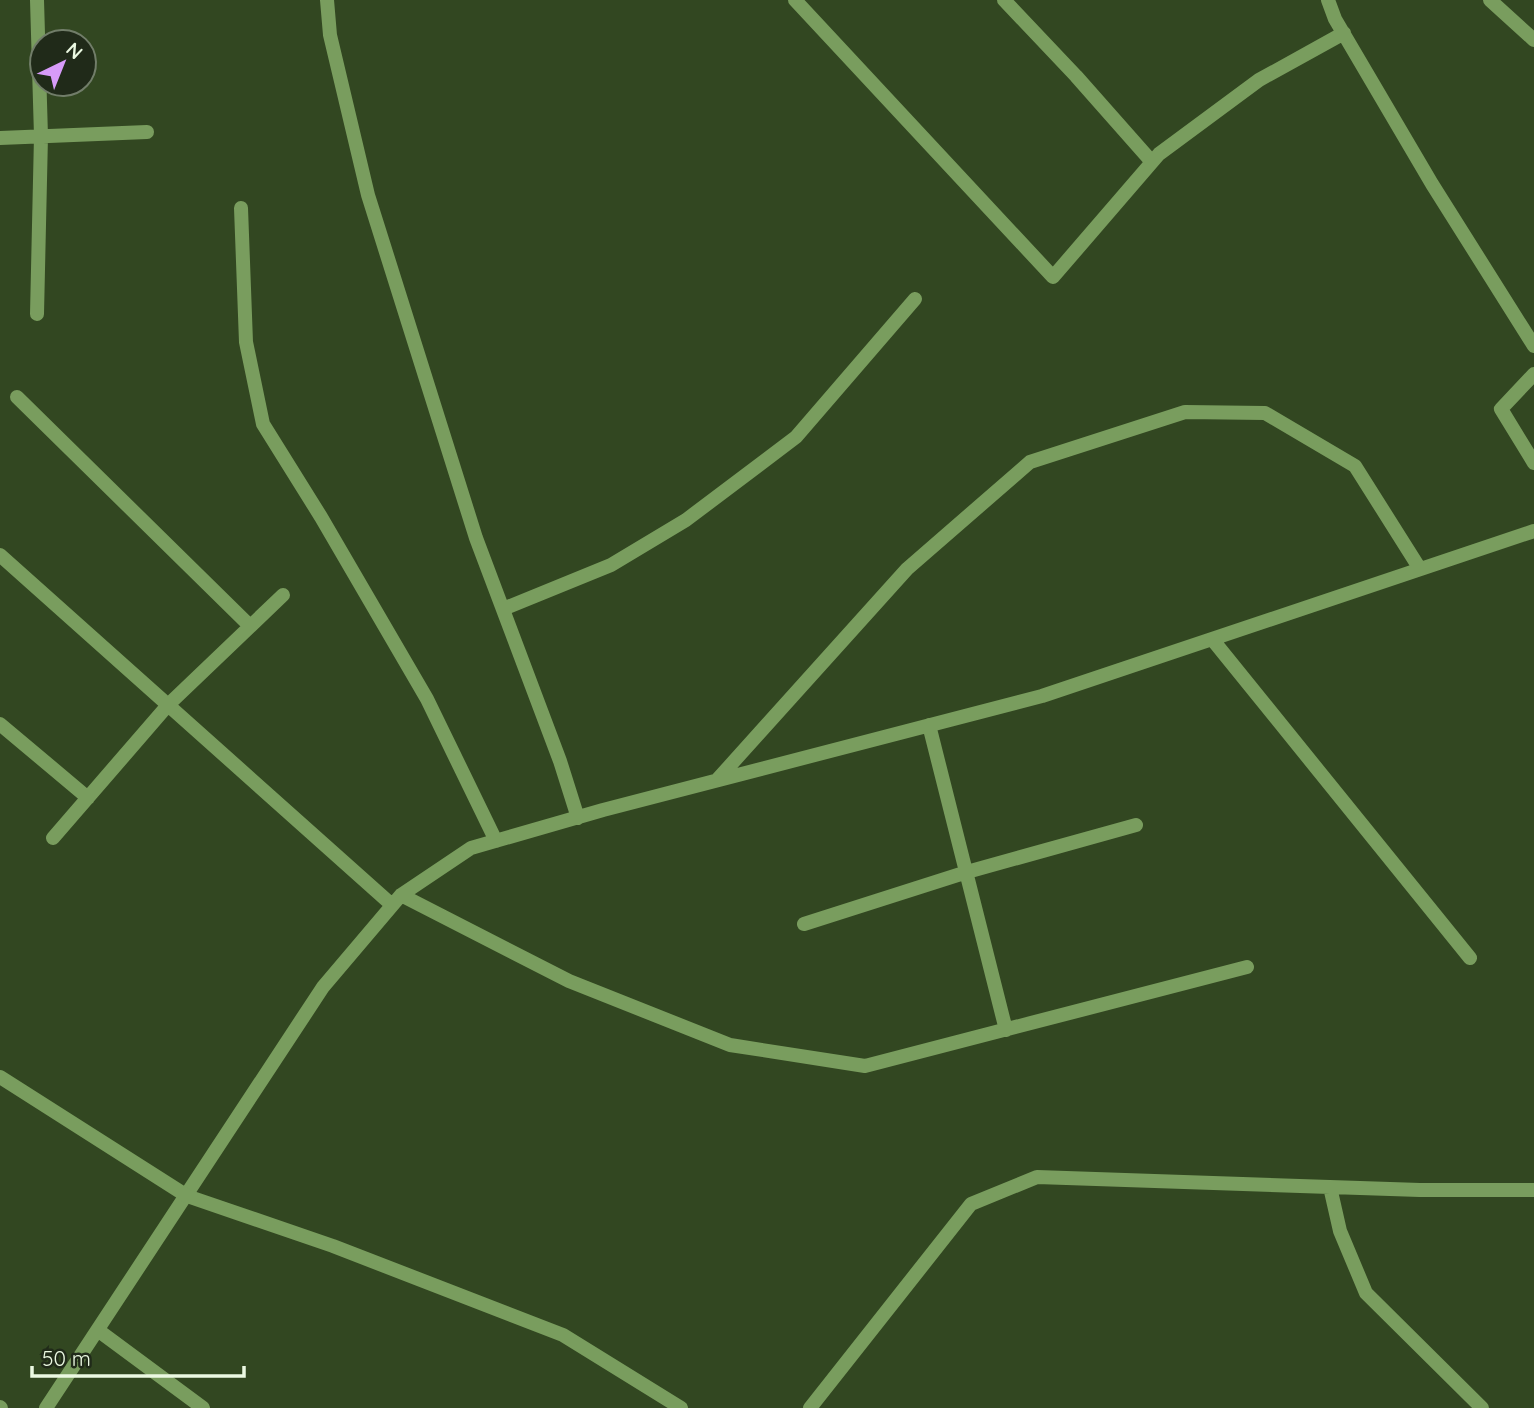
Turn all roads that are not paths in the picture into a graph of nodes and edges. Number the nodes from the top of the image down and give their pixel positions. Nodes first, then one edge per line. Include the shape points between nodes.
1 (37, 0) edge
2 (796, 0) edge
3 (1004, 0) edge
4 (1328, 0) edge
5 (1490, 0) edge
6 (330, 2) edge
7 (1344, 33) junction
8 (1534, 40) edge
9 (147, 132) dead end
10 (41, 136) junction
11 (0, 138) edge
12 (1152, 162) junction
13 (241, 208) dead end
14 (915, 299) dead end
15 (37, 313) dead end
16 (1534, 346) edge
17 (1534, 374) edge
18 (17, 397) dead end
19 (1534, 463) edge
20 (1534, 531) edge
21 (0, 555) edge
22 (1420, 569) junction
23 (282, 595) dead end
24 (503, 609) junction
25 (250, 626) junction
26 (1212, 639) junction
27 (168, 705) junction
28 (0, 724) edge
29 (929, 725) junction
30 (717, 781) junction
31 (88, 798) junction
32 (578, 818) junction
33 (1136, 825) dead end
34 (53, 838) dead end
35 (496, 841) junction
36 (967, 872) junction
37 (396, 900) junction
38 (804, 924) dead end
39 (1470, 958) dead end
40 (1247, 967) dead end
41 (1006, 1030) junction
42 (0, 1077) edge
43 (1330, 1187) junction
44 (1534, 1190) edge
45 (187, 1196) junction
46 (99, 1331) junction
47 (46, 1408) edge
48 (203, 1408) edge
49 (681, 1408) edge
50 (810, 1408) edge
51 (1482, 1408) edge

1 - 10 street
2 - 12 street via 1053,277
3 - 12 street
4 - 7 street
5 - 8 street
6 - 24 street via 330,35 368,195 476,538
7 - 12 street via 1259,80
7 - 16 street
9 - 10 street
10 - 11 street
10 - 15 street
13 - 35 street via 246,342 263,425 428,699
14 - 24 street via 796,437 686,520 611,565
17 - 19 street via 1502,409
18 - 25 street
20 - 22 street
21 - 27 street
22 - 26 street
22 - 30 street via 1355,466 1265,413 1185,412 1030,462 907,569
23 - 25 street
24 - 32 street
25 - 27 street
26 - 29 street via 1042,696
26 - 39 street
27 - 31 street
27 - 37 street
28 - 31 street
29 - 30 street
29 - 36 street
30 - 32 street
31 - 34 street
32 - 35 street
33 - 36 street
35 - 37 street via 471,848
36 - 38 street
36 - 41 street
37 - 41 street via 569,981 730,1045 865,1066
37 - 45 street via 323,987
40 - 41 street
42 - 45 street
43 - 44 street
43 - 50 street via 1037,1177 971,1203
43 - 51 street via 1340,1231 1366,1293
45 - 46 street
45 - 49 street via 334,1246 563,1335
46 - 47 street
46 - 48 street

